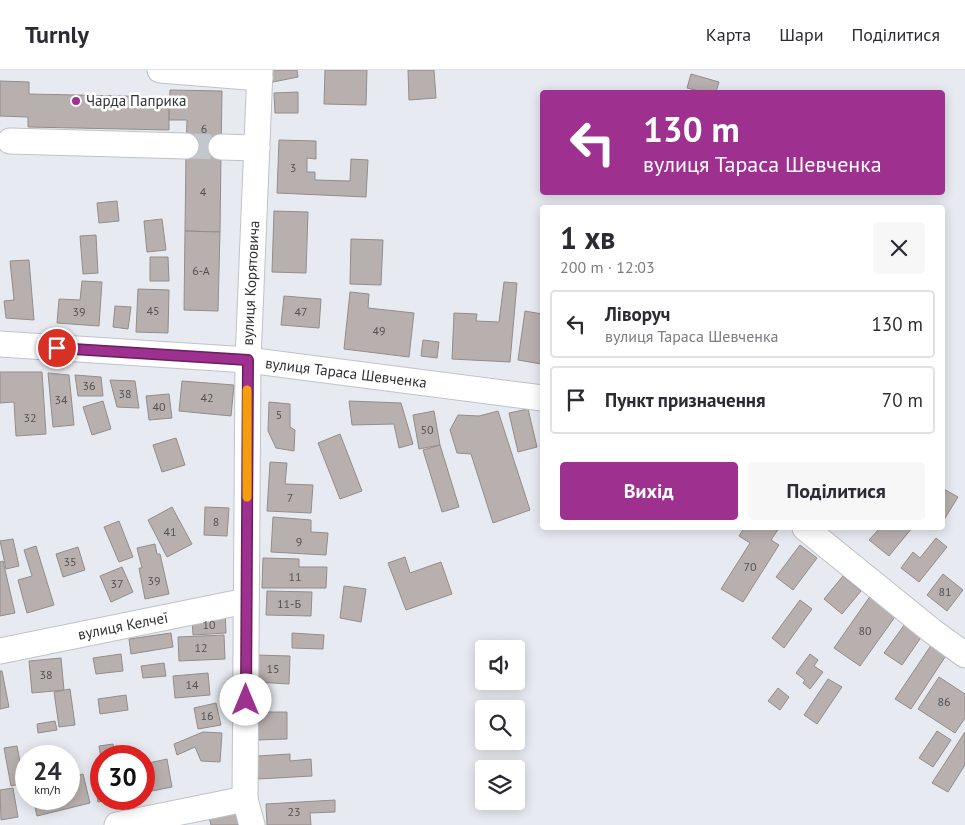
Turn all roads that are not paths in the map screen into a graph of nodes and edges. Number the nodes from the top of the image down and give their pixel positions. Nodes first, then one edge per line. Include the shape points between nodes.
1 (160, 70) edge
2 (260, 74) edge
3 (10, 141) dead end
4 (186, 146) tunnel mouth
5 (221, 147) tunnel mouth
6 (257, 148) junction
7 (0, 344) edge
8 (248, 360) junction
9 (540, 398) edge
10 (808, 530) edge
11 (246, 601) junction
12 (0, 651) edge
13 (965, 655) edge
14 (245, 799) junction
15 (118, 825) edge
16 (252, 825) edge

1 - 2 street
2 - 6 street, вулиця Корятовича
3 - 4 street
5 - 6 street
6 - 8 street, вулиця Корятовича
7 - 8 street, вулиця Тараса Шевченка
8 - 9 street, вулиця Тараса Шевченка
8 - 11 street, вулиця Корятовича
10 - 13 street
11 - 12 street, вулиця Келчеї
11 - 14 street, вулиця Корятовича
14 - 15 street
14 - 16 street, вулиця Корятовича

